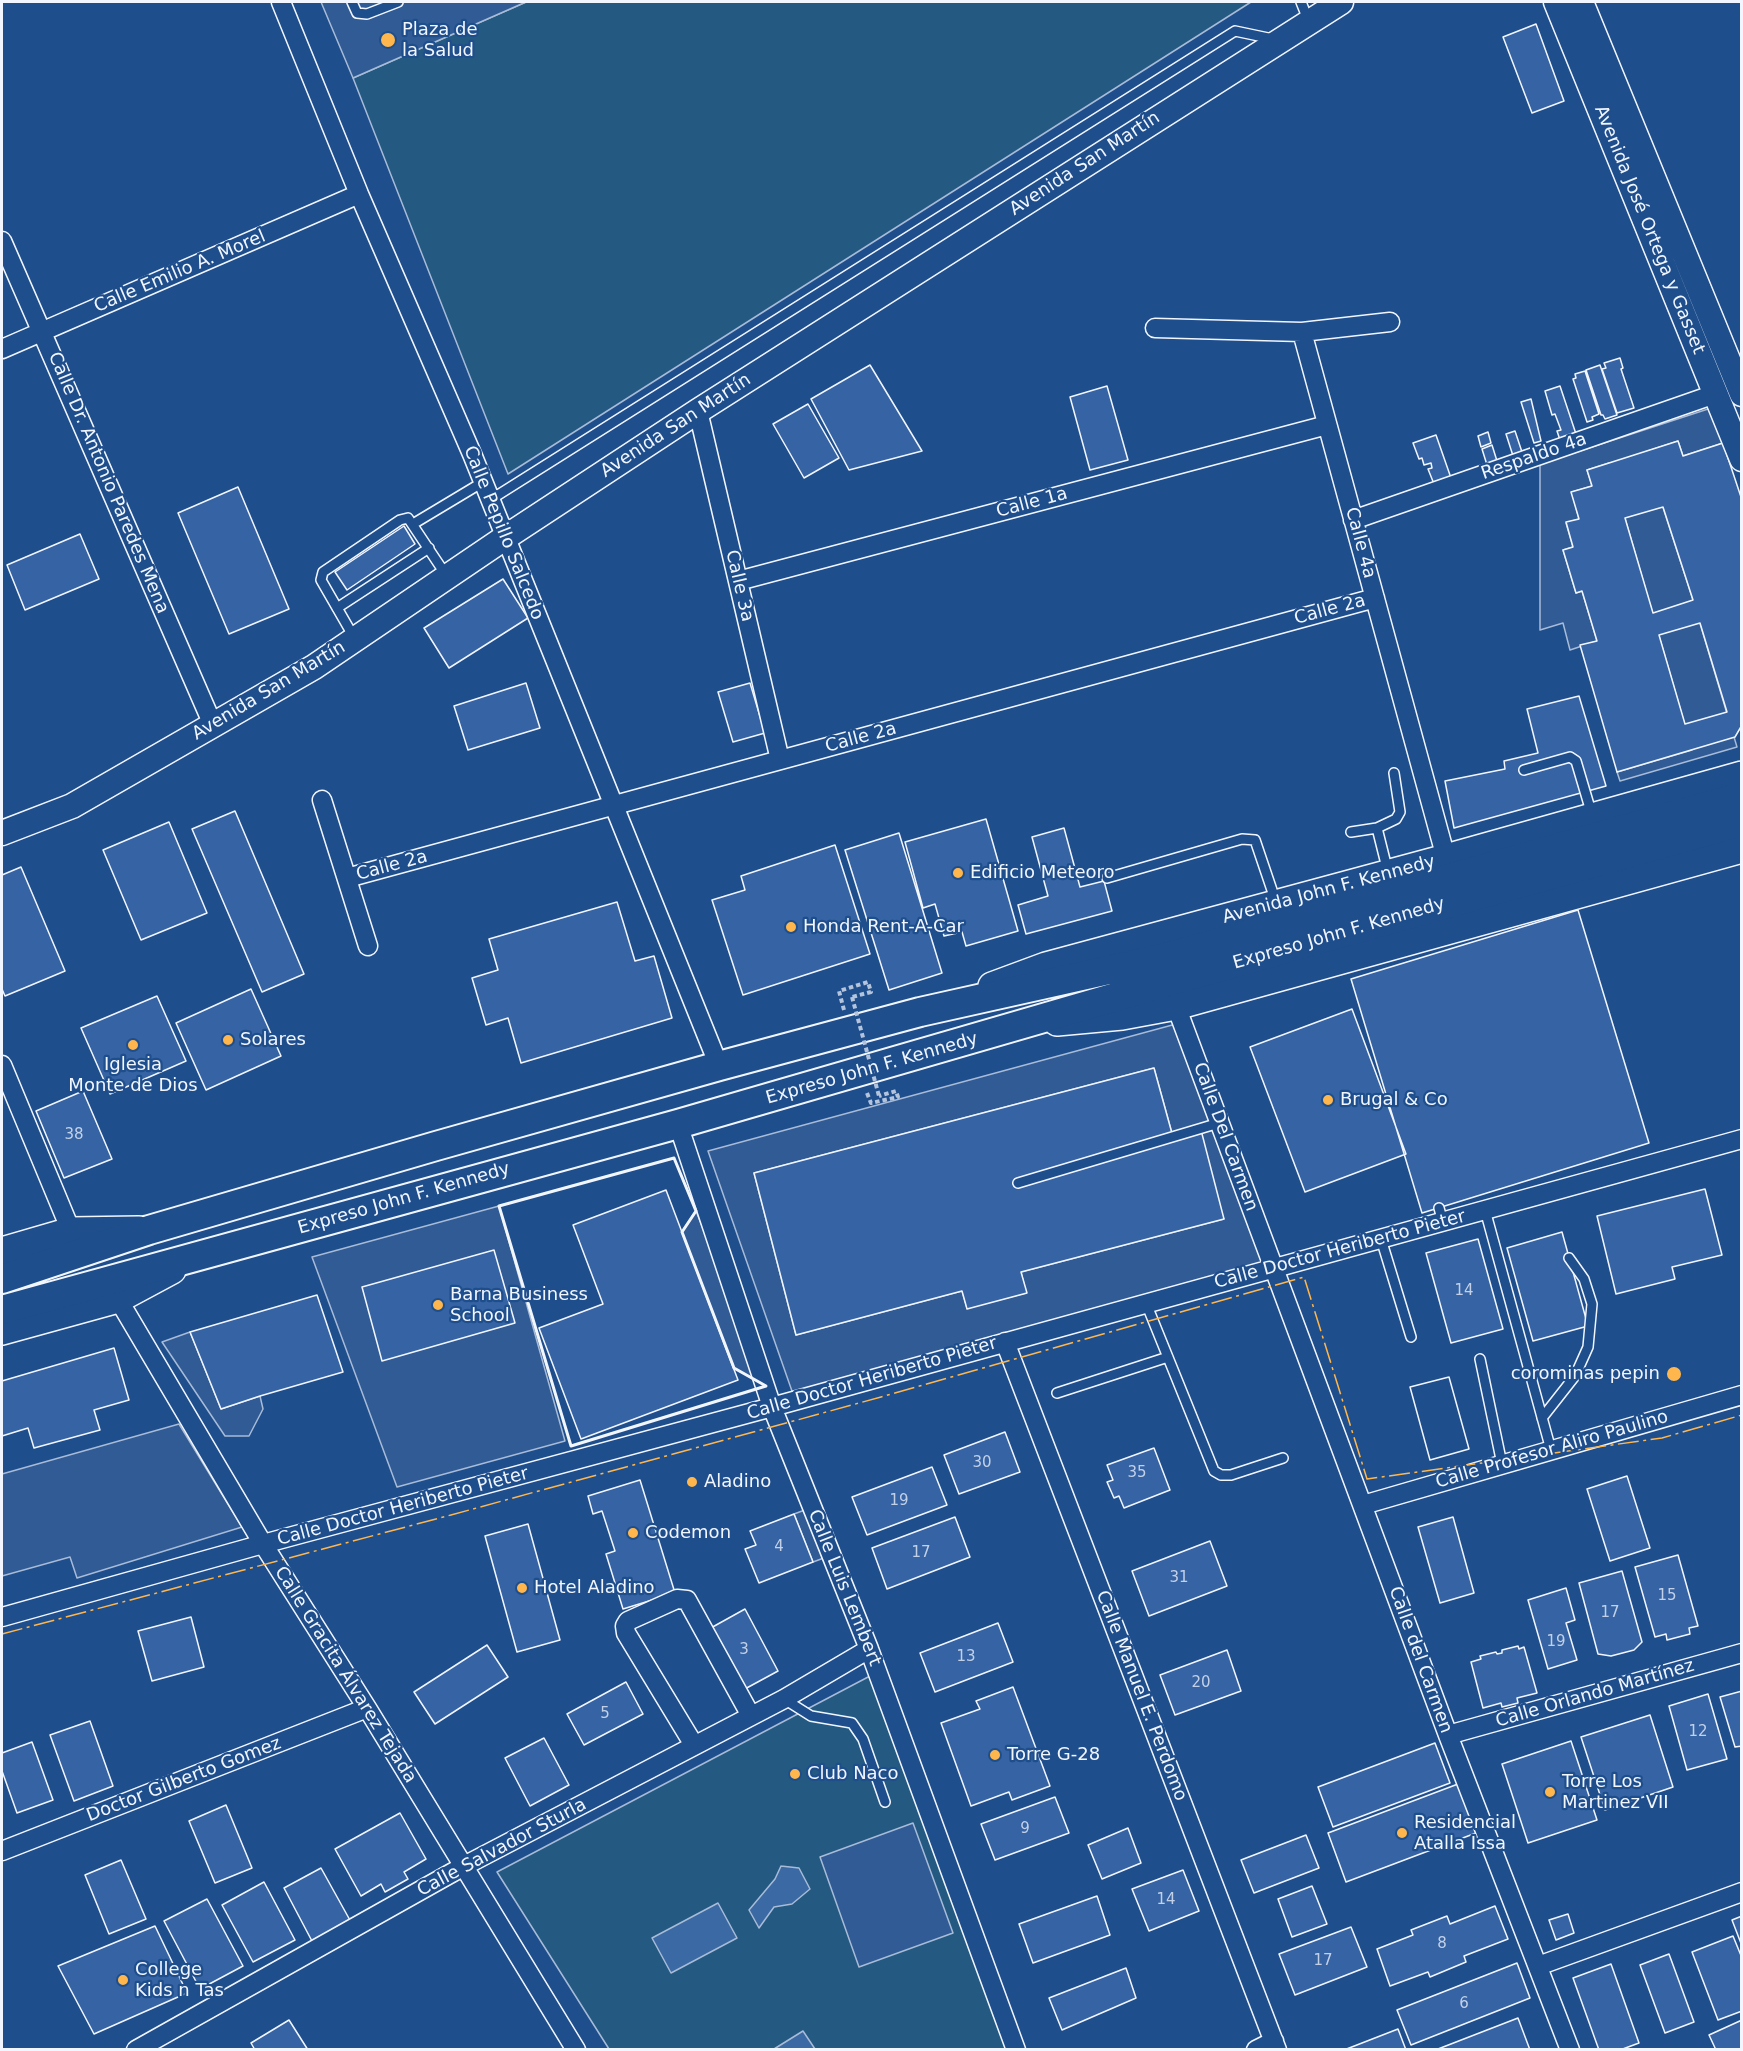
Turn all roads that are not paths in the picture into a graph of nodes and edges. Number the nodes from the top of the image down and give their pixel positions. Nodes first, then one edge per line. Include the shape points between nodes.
1 (281, 2) edge
2 (351, 2) edge
3 (398, 2) edge
4 (1341, 2) edge
5 (1556, 2) edge
6 (1581, 2) edge
7 (1305, 12) edge
8 (1279, 40) junction
9 (359, 194) junction
10 (2, 241) edge
11 (1390, 322) dead end
12 (1155, 328) dead end
13 (43, 332) junction
14 (1302, 332) junction
15 (2, 349) edge
16 (1715, 394) junction
17 (1742, 394) edge
18 (698, 411) junction
19 (1327, 425) junction
20 (1742, 459) edge
21 (483, 482) junction
22 (490, 500) junction
23 (1353, 519) junction
24 (413, 524) junction
25 (506, 537) junction
26 (429, 548) junction
27 (447, 577) junction
28 (738, 581) junction
29 (1375, 598) junction
30 (337, 608) junction
31 (355, 639) junction
32 (213, 725) junction
33 (780, 760) junction
34 (1524, 770) dead end
35 (1394, 773) dead end
36 (1739, 781) edge
37 (322, 800) dead end
38 (613, 806) junction
39 (1593, 818) junction
40 (1742, 822) edge
41 (1377, 828) junction
42 (1351, 832) dead end
43 (2, 833) edge
44 (1742, 836) edge
45 (1742, 849) edge
46 (1742, 854) edge
47 (1712, 857) junction
48 (1446, 858) junction
49 (1674, 868) junction
50 (1388, 874) junction
51 (347, 878) junction
52 (1107, 878) dead end
53 (1276, 904) junction
54 (368, 946) dead end
55 (1170, 982) junction
56 (920, 1012) junction
57 (719, 1066) junction
58 (3, 1072) edge
59 (1220, 1123) junction
60 (678, 1125) junction
61 (1742, 1139) edge
62 (1018, 1184) dead end
63 (1485, 1210) junction
64 (149, 1230) junction
65 (71, 1231) junction
66 (1381, 1239) junction
67 (2, 1251) edge
68 (1569, 1258) dead end
69 (190, 1259) junction
70 (1500, 1263) junction
71 (1511, 1263) dead end
72 (1274, 1269) junction
73 (2, 1279) edge
74 (118, 1299) junction
75 (1146, 1304) junction
76 (2, 1310) edge
77 (2, 1330) edge
78 (1411, 1337) dead end
79 (1005, 1342) junction
80 (1168, 1357) junction
81 (1479, 1359) dead end
82 (1057, 1393) dead end
83 (1742, 1395) edge
84 (772, 1407) junction
85 (1542, 1418) junction
86 (1551, 1450) junction
87 (1283, 1458) dead end
88 (1503, 1464) junction
89 (1363, 1505) junction
90 (263, 1544) junction
91 (2, 1617) edge
92 (869, 1649) junction
93 (1742, 1653) edge
94 (784, 1699) junction
95 (367, 1708) junction
96 (751, 1716) junction
97 (1448, 1735) junction
98 (694, 1745) junction
99 (885, 1802) dead end
100 (2, 1851) edge
101 (464, 1866) junction
102 (1742, 1892) edge
103 (1538, 1965) junction
104 (1276, 2045) edge
105 (136, 2049) edge
106 (576, 2049) edge
107 (1017, 2049) edge
108 (1256, 2049) edge
109 (1570, 2049) edge

1 - 9 street, Calle Pepillo Salcedo
2 - 3 lane via 357,13 367,14
4 - 7 main road, Avenida San Martín
5 - 16 main road, Avenida José Ortega y Gasset
6 - 17 main road, Avenida José Ortega y Gasset
7 - 8 main road, Avenida San Martín
8 - 18 main road, Avenida San Martín
8 - 22 lane via 1235,31
9 - 13 street, Calle Emilio A. Morel
9 - 21 street, Calle Pepillo Salcedo
10 - 13 street, Calle Dr. Antonio Paredes Mena
11 - 14 street
12 - 14 street
13 - 15 street, Calle Emilio A. Morel
13 - 32 street, Calle Dr. Antonio Paredes Mena
14 - 19 street, Calle 4a
16 - 20 main road, Avenida José Ortega y Gasset
16 - 23 street, Respaldo 4a
18 - 25 main road, Avenida San Martín
18 - 28 street, Calle 3a
19 - 23 street, Calle 4a
19 - 28 street, Calle 1a
21 - 22 street, Calle Pepillo Salcedo
21 - 24 lane
22 - 25 street, Calle Pepillo Salcedo
23 - 29 street, Calle 4a
24 - 26 lane
24 - 30 lane via 408,518 400,520 323,572 321,579
25 - 27 main road, Avenida San Martín
25 - 38 street, Calle Pepillo Salcedo
26 - 27 lane
26 - 30 lane
27 - 31 main road, Avenida San Martín
28 - 33 street, Calle 3a
29 - 33 street, Calle 2a
29 - 48 street, Calle 4a
30 - 31 lane
31 - 32 main road, Avenida San Martín
32 - 43 main road, Avenida San Martín via 72,806
33 - 38 street, Calle 2a
34 - 39 lane via 1570,757 1576,761
35 - 41 lane via 1400,812 1396,819
36 - 39 main road, Avenida John F. Kennedy
36 - 55 highway, Expreso John F. Kennedy
37 - 51 street
38 - 51 street, Calle 2a
38 - 57 street, Calle Pepillo Salcedo
39 - 48 main road, Avenida John F. Kennedy
40 - 55 highway, Expreso John F. Kennedy
41 - 42 lane
41 - 50 lane
44 - 49 main road via 1687,852
45 - 47 main road
46 - 47 main road
47 - 49 main road
48 - 50 main road, Avenida John F. Kennedy
49 - 55 main road
50 - 53 main road, Avenida John F. Kennedy
51 - 54 street
52 - 53 lane via 1242,839 1255,840
53 - 56 main road, Avenida John F. Kennedy via 1046,966
55 - 56 highway, Expreso John F. Kennedy
55 - 59 street, Calle Del Carmen
55 - 60 highway, Expreso John F. Kennedy
56 - 57 highway, Expreso John F. Kennedy
57 - 64 highway, Expreso John F. Kennedy
58 - 65 street
59 - 62 lane
59 - 72 street, Calle Del Carmen
60 - 69 highway, Expreso John F. Kennedy
60 - 84 street, Calle Luis Lembert
61 - 63 street, Calle Doctor Heriberto Pieter
63 - 66 street, Calle Doctor Heriberto Pieter via 1441,1215
63 - 70 lane
64 - 65 main road
64 - 73 highway, Expreso John F. Kennedy
65 - 67 main road
66 - 72 street, Calle Doctor Heriberto Pieter
66 - 78 lane
68 - 85 lane via 1584,1279 1592,1304 1588,1347 1575,1376
69 - 74 main road
69 - 76 highway, Expreso John F. Kennedy
70 - 71 lane
70 - 85 lane
72 - 75 street, Calle Doctor Heriberto Pieter
72 - 89 street, Calle del Carmen
74 - 77 main road
74 - 90 street, Calle Gracita Álvarez Tejada
75 - 79 street, Calle Doctor Heriberto Pieter
75 - 80 lane
79 - 84 street, Calle Doctor Heriberto Pieter
79 - 104 street, Calle Manuel E. Perdomo
80 - 82 lane
80 - 87 lane via 1214,1471 1230,1475
81 - 88 lane
83 - 86 street, Calle Profesor Aliro Paulino
84 - 90 street, Calle Doctor Heriberto Pieter
84 - 92 street, Calle Luis Lembert
85 - 86 lane
86 - 88 street, Calle Profesor Aliro Paulino
88 - 89 street, Calle Profesor Aliro Paulino
89 - 97 street, Calle del Carmen
90 - 91 street, Calle Doctor Heriberto Pieter
90 - 95 street, Calle Gracita Álvarez Tejada
92 - 94 street, Calle Salvador Sturla
92 - 107 street, Calle Luis Lembert
93 - 97 street, Calle Orlando Martínez
94 - 96 street, Calle Salvador Sturla
94 - 99 lane via 811,1716 852,1723 863,1739
95 - 100 street, Doctor Gilberto Gomez
95 - 101 street, Calle Gracita Álvarez Tejada
96 - 98 street, Calle Salvador Sturla
96 - 98 street via 687,1600 678,1599 628,1621 626,1634
97 - 103 street, Calle del Carmen
98 - 101 street, Calle Salvador Sturla
101 - 105 street, Calle Salvador Sturla
101 - 106 street, Calle Gracita Álvarez Tejada
102 - 103 street
103 - 109 street, Calle del Carmen
104 - 108 street

